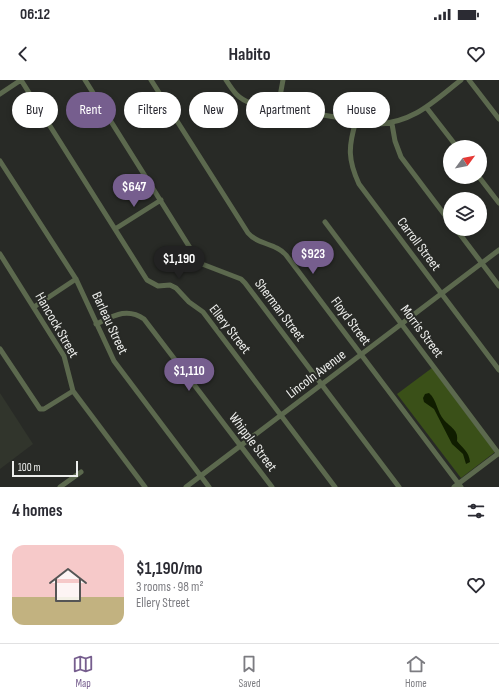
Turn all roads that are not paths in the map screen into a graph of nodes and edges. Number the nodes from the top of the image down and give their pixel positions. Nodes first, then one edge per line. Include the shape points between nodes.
1 (21, 80) edge
2 (85, 80) edge
3 (151, 80) edge
4 (226, 80) edge
5 (283, 80) edge
6 (461, 80) edge
7 (469, 80) edge
8 (281, 92) edge
9 (0, 94) edge
10 (246, 101) edge
11 (426, 107) junction
12 (499, 119) edge
13 (392, 124) joint
14 (354, 128) edge
15 (451, 140) edge
16 (0, 161) edge
17 (484, 184) edge
18 (161, 200) junction
19 (499, 203) edge
20 (443, 213) edge
21 (325, 222) dead end
22 (115, 229) junction
23 (461, 236) edge
24 (499, 250) edge
25 (0, 254) edge
26 (482, 263) junction
27 (76, 280) junction
28 (499, 286) edge
29 (442, 293) junction
30 (34, 307) junction
31 (96, 324) junction
32 (402, 324) junction
33 (0, 349) edge
34 (362, 354) junction
35 (499, 370) edge
36 (322, 385) junction
37 (73, 390) junction
38 (281, 415) junction
39 (241, 446) junction
40 (499, 453) edge
41 (81, 472) dead end
42 (200, 476) junction
43 (458, 486) edge
44 (60, 487) edge
45 (145, 487) edge
46 (186, 487) edge
47 (208, 487) edge
48 (272, 487) edge
49 (335, 487) edge
50 (399, 487) edge

1 - 9 street
1 - 22 street, Ellery Street
2 - 18 street, Sherman Street
3 - 34 street, Floyd Street via 248,233 256,241 282,250
4 - 10 street via 236,95
5 - 8 street
6 - 11 street
7 - 12 street
11 - 13 street via 413,116
11 - 15 street
13 - 20 street via 401,157
14 - 29 street, Carroll Street via 350,160 359,184
16 - 27 street, Barleau Street
17 - 19 street
18 - 22 street
18 - 36 street, Sherman Street via 202,264 241,279 245,283
21 - 32 street, Morris Street
22 - 38 street, Ellery Street via 147,280 158,286 170,285 176,288 203,312
23 - 26 street
24 - 26 street, Lincoln Avenue
25 - 30 street, Hancock Street
26 - 28 street
26 - 29 street, Lincoln Avenue
27 - 30 street
27 - 31 street, Barleau Street
29 - 32 street, Lincoln Avenue
29 - 35 street, Carroll Street
30 - 37 street, Hancock Street via 64,356
31 - 39 street, Whipple Street via 121,313 138,314 144,319
31 - 42 street, Barleau Street via 121,372
32 - 34 street, Lincoln Avenue
32 - 40 street, Morris Street
33 - 37 street via 40,409
34 - 36 street, Lincoln Avenue
34 - 43 street, Floyd Street
36 - 38 street, Lincoln Avenue
36 - 50 street, Sherman Street
37 - 45 street, Hancock Street
38 - 39 street, Lincoln Avenue
38 - 49 street, Ellery Street
39 - 42 street, Lincoln Avenue
39 - 48 street, Whipple Street
40 - 43 street
41 - 44 street
42 - 46 street, Lincoln Avenue
42 - 47 street, Barleau Street

